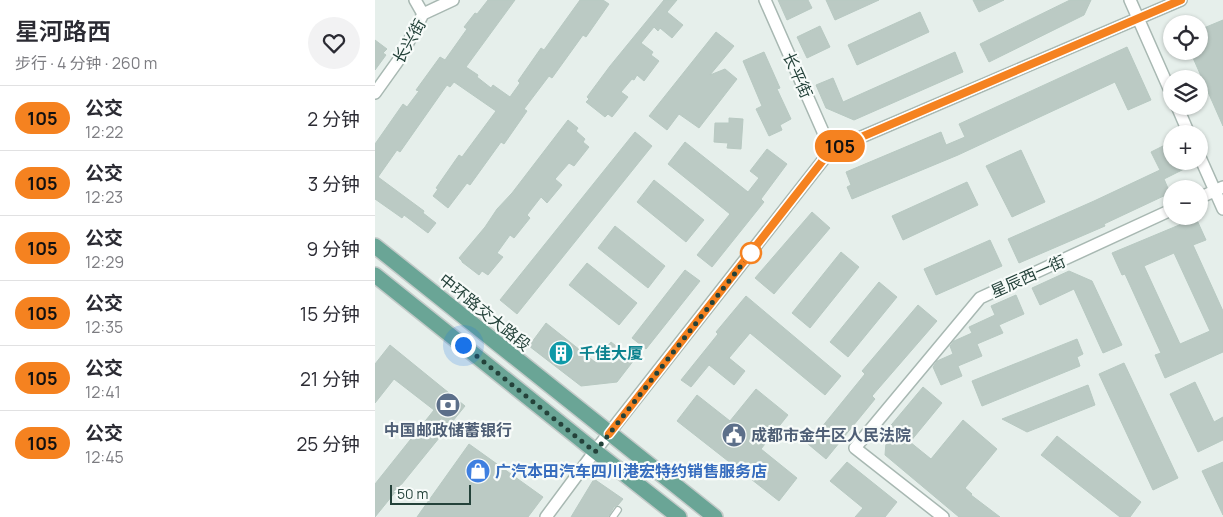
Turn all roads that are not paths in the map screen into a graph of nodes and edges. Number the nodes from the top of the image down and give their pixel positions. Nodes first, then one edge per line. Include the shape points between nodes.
1 (415, 0) edge
2 (453, 0) edge
3 (765, 0) edge
4 (1130, 0) edge
5 (1181, 0) edge
6 (423, 14) junction
7 (1138, 19) junction
8 (1163, 75) edge
9 (375, 93) edge
10 (831, 150) junction
11 (1208, 170) edge
12 (1219, 189) edge
13 (1223, 210) edge
14 (1163, 214) edge
15 (375, 246) edge
16 (375, 274) edge
17 (609, 434) junction
18 (595, 452) junction
19 (618, 510) dead end
20 (546, 517) edge
21 (613, 517) edge
22 (679, 517) edge
23 (715, 517) edge
24 (943, 517) edge

1 - 6 street
2 - 6 street, 长兴街
3 - 10 street, 长平街
4 - 7 street
5 - 7 street
6 - 9 street, 长兴街 via 400,58
7 - 8 street
7 - 10 street
10 - 17 street
11 - 12 street
12 - 13 street
14 - 24 street, 星辰西一街 via 980,298 855,448
15 - 17 main road, 中环路交大路段
16 - 18 main road
17 - 18 street
17 - 23 main road, 中环路交大路段
18 - 20 street
18 - 22 main road
19 - 21 lane

